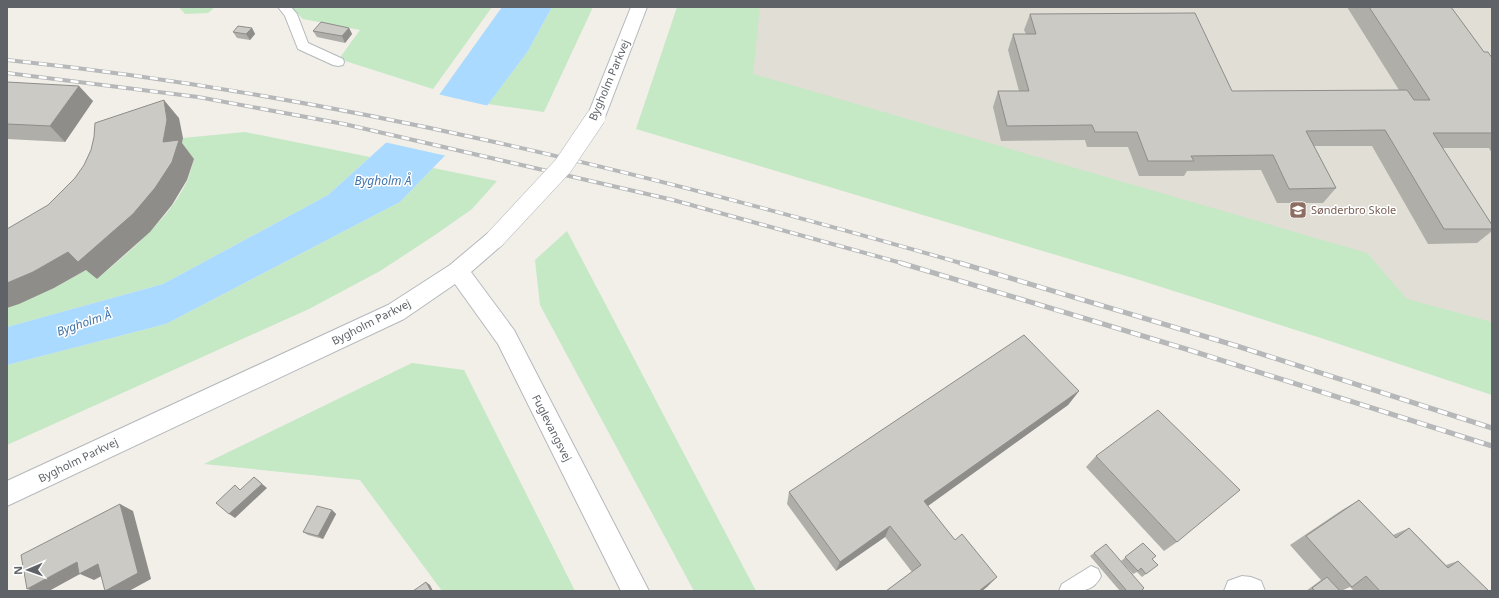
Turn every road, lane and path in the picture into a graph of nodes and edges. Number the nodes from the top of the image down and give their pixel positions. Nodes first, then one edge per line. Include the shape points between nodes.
1 (284, 7) edge
2 (639, 7) edge
3 (338, 62) dead end
4 (458, 271) junction
5 (7, 494) edge
6 (1091, 576) dead end
7 (635, 591) edge
8 (1069, 591) edge
9 (1238, 591) edge
10 (1252, 591) edge

1 - 3 lane via 291,14 303,46
2 - 4 street, Bygholm Parkvej, bridge via 596,117 563,166 495,239
4 - 5 street, Bygholm Parkvej via 396,312
4 - 7 street, Fuglevangsvej via 506,337
6 - 8 lane
9 - 10 street

